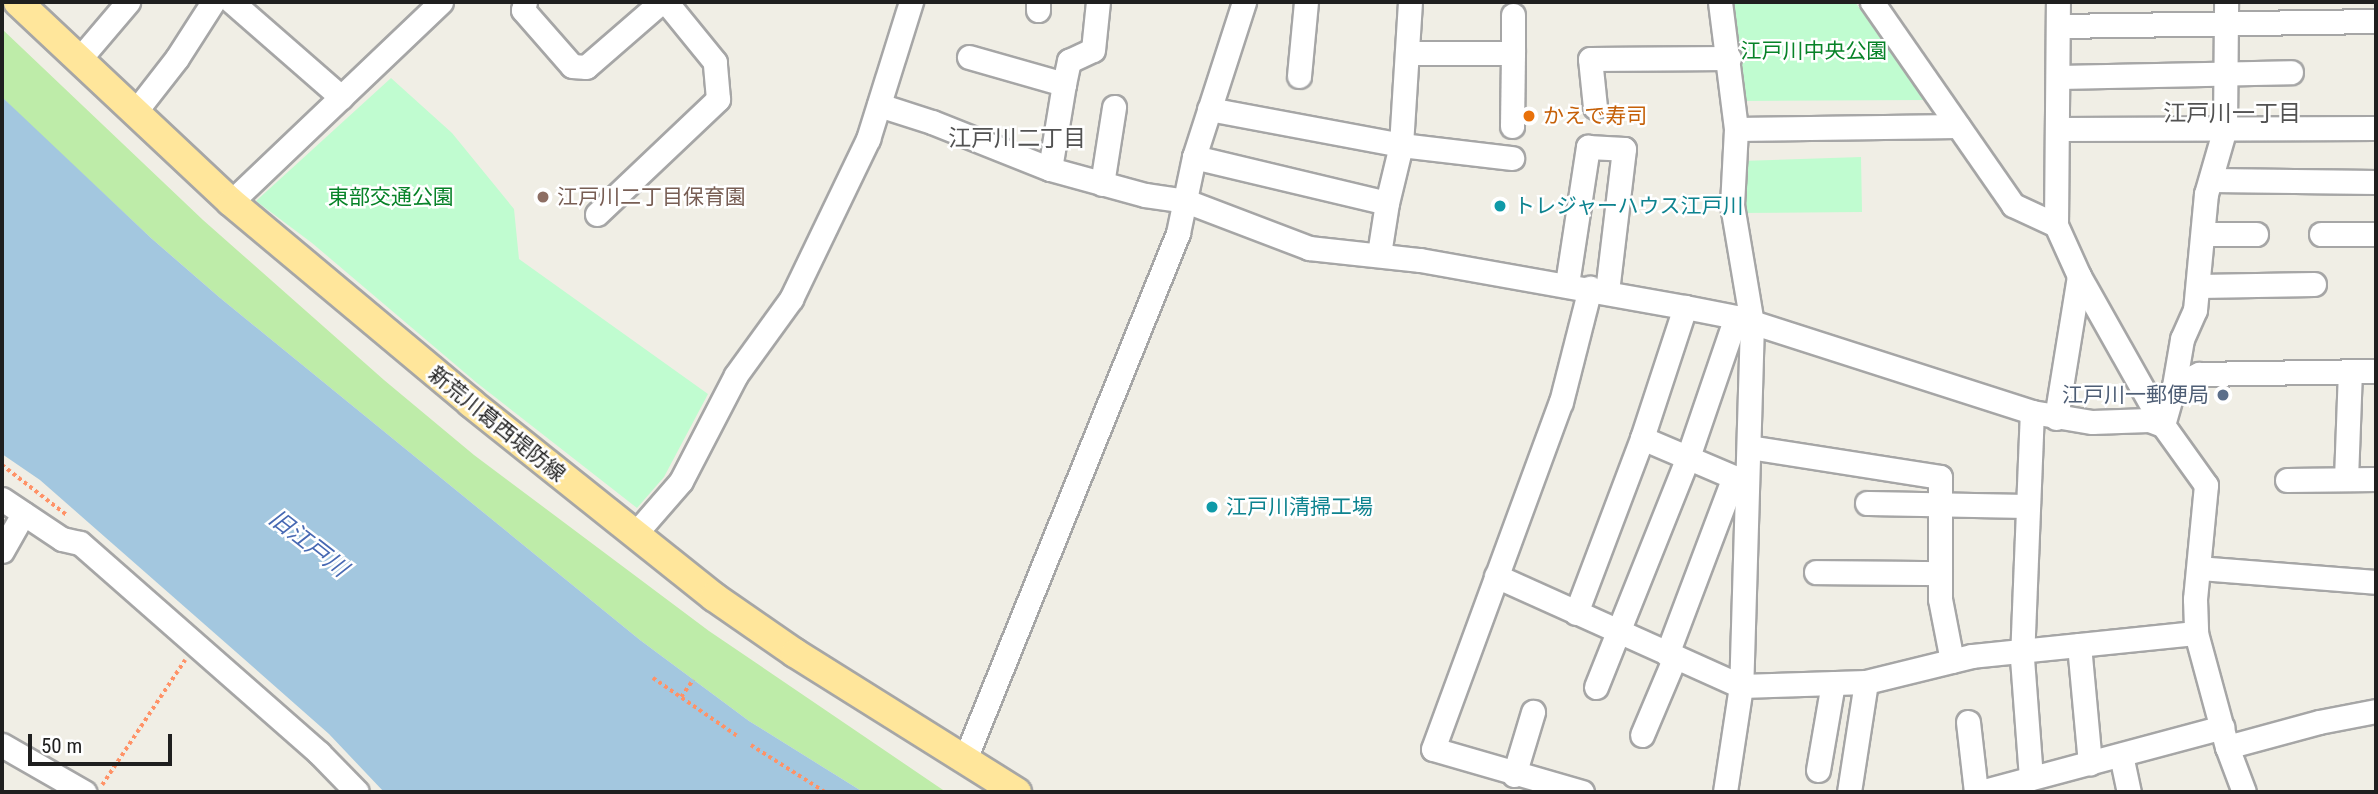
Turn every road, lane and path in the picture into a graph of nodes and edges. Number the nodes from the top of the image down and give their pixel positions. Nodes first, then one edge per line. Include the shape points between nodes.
1 (18, 2) edge
2 (128, 2) edge
3 (213, 2) edge
4 (232, 2) edge
5 (526, 2) edge
6 (661, 2) edge
7 (666, 2) edge
8 (911, 2) edge
9 (1098, 2) edge
10 (1244, 2) edge
11 (1306, 2) edge
12 (1410, 2) edge
13 (1720, 2) edge
14 (1872, 2) edge
15 (2059, 2) edge
16 (434, 4) edge
17 (2226, 13) edge
18 (1513, 16) dead end
19 (2376, 21) edge
20 (2058, 26) junction
21 (89, 49) dead end
22 (1409, 53) junction
23 (1513, 53) junction
24 (969, 57) dead end
25 (1729, 58) junction
26 (2226, 72) junction
27 (2291, 72) dead end
28 (1299, 76) dead end
29 (2058, 77) junction
30 (1064, 84) junction
31 (341, 97) junction
32 (879, 105) junction
33 (1114, 107) dead end
34 (1595, 107) dead end
35 (1209, 109) junction
36 (135, 112) junction
37 (1512, 125) dead end
38 (1958, 126) junction
39 (2057, 128) junction
40 (2225, 128) junction
41 (2376, 128) edge
42 (1736, 129) junction
43 (1401, 145) junction
44 (1194, 157) junction
45 (1512, 158) dead end
46 (1050, 169) junction
47 (2212, 180) junction
48 (2376, 182) edge
49 (1102, 184) junction
50 (1186, 201) junction
51 (230, 202) junction
52 (1387, 204) junction
53 (597, 214) dead end
54 (2056, 225) junction
55 (2203, 234) junction
56 (2256, 234) dead end
57 (2321, 234) dead end
58 (2376, 234) edge
59 (1379, 254) junction
60 (2079, 276) junction
61 (1567, 284) junction
62 (2314, 284) dead end
63 (2199, 286) junction
64 (1598, 289) junction
65 (1685, 307) junction
66 (1744, 320) junction
67 (2376, 371) edge
68 (2350, 372) junction
69 (2174, 386) junction
70 (2032, 412) junction
71 (2056, 418) junction
72 (2163, 425) junction
73 (1642, 438) junction
74 (1749, 447) junction
75 (1688, 457) junction
76 (2346, 479) junction
77 (2376, 479) edge
78 (2287, 480) dead end
79 (1741, 481) junction
80 (2, 482) edge
81 (2, 499) edge
82 (1867, 503) dead end
83 (1940, 506) junction
84 (2028, 506) junction
85 (23, 514) junction
86 (635, 534) junction
87 (80, 544) junction
88 (2, 551) edge
89 (2199, 568) junction
90 (1816, 572) dead end
91 (1940, 573) junction
92 (1496, 576) junction
93 (2376, 582) edge
94 (1576, 613) junction
95 (1619, 632) junction
96 (2196, 633) junction
97 (2079, 645) junction
98 (2025, 649) junction
99 (189, 655) dead end
100 (1671, 655) junction
101 (1952, 661) junction
102 (653, 678) dead end
103 (693, 680) dead end
104 (1866, 682) junction
105 (1833, 683) junction
106 (1741, 686) junction
107 (1596, 687) dead end
108 (681, 697) junction
109 (2376, 711) edge
110 (1533, 712) dead end
111 (1968, 722) dead end
112 (1642, 735) dead end
113 (739, 737) dead end
114 (2225, 737) junction
115 (751, 745) dead end
116 (3, 749) edge
117 (2121, 755) junction
118 (965, 759) junction
119 (2090, 763) junction
120 (1818, 770) dead end
121 (1514, 775) junction
122 (2031, 778) junction
123 (84, 792) edge
124 (97, 792) edge
125 (357, 792) edge
126 (825, 792) edge
127 (1017, 792) edge
128 (1582, 792) edge
129 (1725, 792) edge
130 (1849, 792) edge
131 (1978, 792) edge
132 (2129, 792) edge
133 (2244, 792) edge

1 - 36 main road, 新荒川葛西堤防線
2 - 21 street
3 - 36 street
4 - 31 street
5 - 6 street via 523,10 572,66 586,67
7 - 53 street via 715,62 718,99
8 - 32 street
9 - 30 street via 1093,50 1069,61
10 - 35 street
11 - 28 street
12 - 22 street
13 - 25 street
14 - 38 street
15 - 20 street
16 - 31 street
17 - 19 street
17 - 20 street
17 - 26 street
18 - 23 street
20 - 29 street
22 - 23 street
22 - 43 street
23 - 37 street
24 - 30 street
25 - 34 street via 1590,59
25 - 42 street
26 - 27 street
26 - 29 street
26 - 40 street
29 - 39 street
30 - 46 street
31 - 51 street
32 - 46 street
32 - 86 street via 868,139 791,299 736,375 681,481
33 - 49 street
35 - 43 street
35 - 44 street
36 - 51 main road, 新荒川葛西堤防線
38 - 42 street
38 - 54 street via 2013,205
39 - 40 street
39 - 54 street
40 - 41 street
40 - 47 street
42 - 66 street via 1732,205
43 - 45 street
43 - 52 street
44 - 50 street
44 - 52 street
46 - 49 street
47 - 48 street
47 - 55 street via 2206,194
49 - 50 street
50 - 59 street via 1309,248
50 - 118 street via 1143,324
51 - 86 main road, 新荒川葛西堤防線
52 - 59 street
54 - 60 street
55 - 56 street
55 - 63 street
57 - 58 street
59 - 61 street
60 - 71 street
60 - 72 street
61 - 64 street
61 - 64 street via 1588,147 1624,149
62 - 63 street
63 - 69 street via 2195,310 2182,339
64 - 65 street
64 - 92 street
65 - 66 street
65 - 73 street
66 - 70 street
66 - 74 street
66 - 75 street
67 - 68 street
68 - 69 street via 2199,374
68 - 76 street
69 - 72 street
70 - 71 street
70 - 84 street
71 - 72 street
72 - 89 street via 2206,485
73 - 75 street
73 - 94 street
74 - 79 street
74 - 83 street via 1940,477
75 - 79 street
75 - 95 street
76 - 77 street
76 - 78 street
79 - 100 street
79 - 106 street
80 - 87 street
81 - 85 street
82 - 83 street
83 - 84 street
83 - 91 street
84 - 98 street
85 - 87 street via 62,539
85 - 88 street
86 - 118 main road, 新荒川葛西堤防線 via 795,653
87 - 125 street via 319,753
89 - 93 street
89 - 96 street
90 - 91 street
91 - 101 street via 1940,599
92 - 94 street
92 - 121 street via 1433,749
94 - 95 street
95 - 100 street
95 - 107 street
96 - 97 street
96 - 114 street
97 - 98 street
97 - 119 street
98 - 101 street
98 - 122 street
99 - 124 path
100 - 106 street
100 - 112 street
101 - 104 street
102 - 108 path
103 - 108 path
104 - 105 street
104 - 130 street
105 - 106 street
105 - 120 street
106 - 129 street
108 - 113 path
109 - 114 street
110 - 121 street
111 - 131 street
114 - 117 street
114 - 133 street
115 - 126 path
116 - 123 street
117 - 119 street
117 - 132 street
118 - 127 main road, 新荒川葛西堤防線
119 - 122 street
121 - 128 street
122 - 131 street

